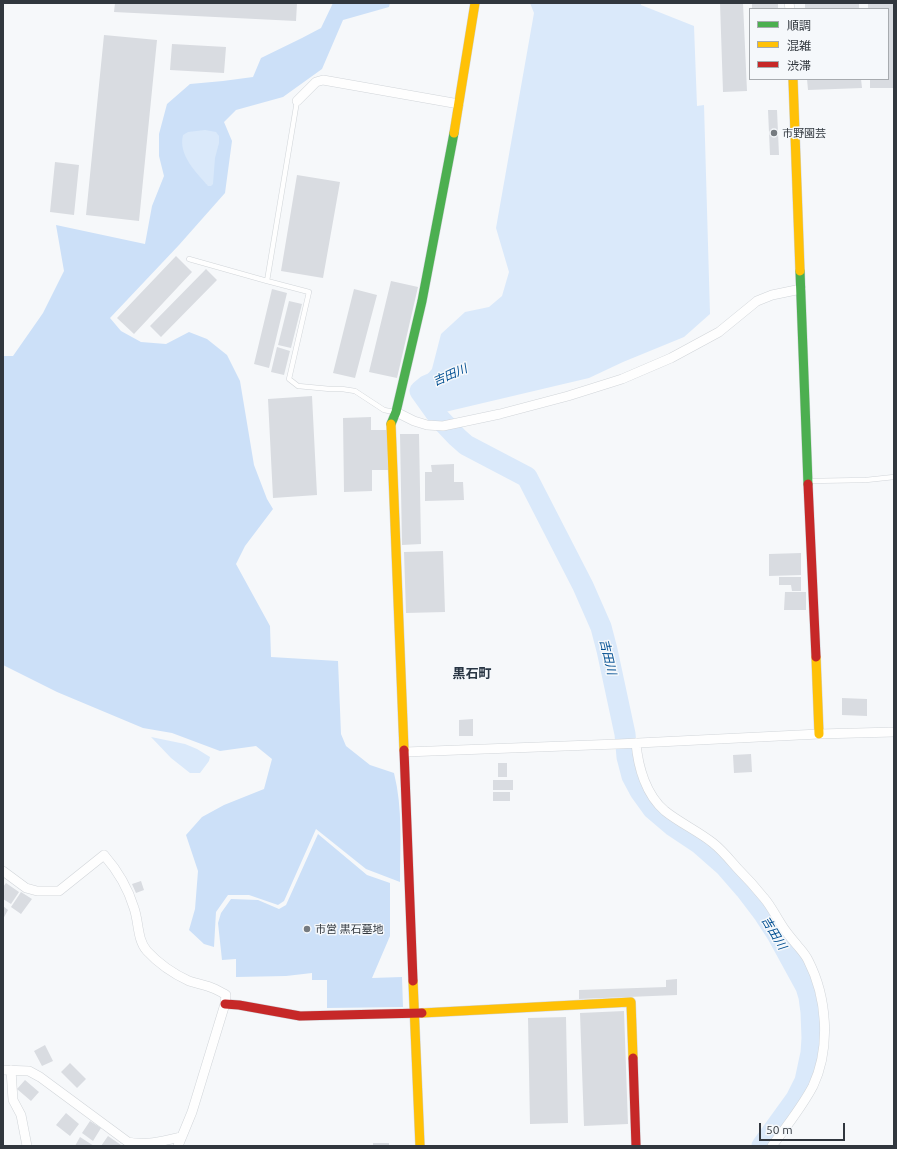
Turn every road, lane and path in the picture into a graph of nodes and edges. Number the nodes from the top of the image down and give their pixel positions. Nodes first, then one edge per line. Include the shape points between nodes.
1 (475, 3) edge
2 (793, 80) edge
3 (297, 100) joint
4 (459, 104) junction
5 (189, 259) dead end
6 (267, 280) junction
7 (801, 289) junction
8 (396, 412) junction
9 (894, 477) edge
10 (808, 481) junction
11 (894, 732) edge
12 (819, 734) junction
13 (635, 743) junction
14 (405, 752) junction
15 (3, 871) edge
16 (225, 1004) junction
17 (415, 1013) junction
18 (7, 1070) edge
19 (181, 1137) junction
20 (27, 1146) edge
21 (178, 1146) edge
22 (420, 1146) edge
23 (636, 1146) edge
24 (772, 1146) edge

1 - 4 street
2 - 7 street
3 - 4 street via 316,82 323,80
3 - 6 lane
4 - 8 street via 422,300
5 - 6 lane
6 - 8 lane via 310,292 289,378 298,386 355,391 384,410
7 - 8 street via 757,301 719,332 671,358 568,396 443,426 427,425
7 - 10 street
8 - 14 street via 391,425
9 - 10 lane
10 - 12 street
11 - 12 street
12 - 13 street
13 - 14 street
13 - 24 street via 642,773 655,799 664,810 713,843 765,898 789,936 807,957 817,983 822,1002 824,1034 819,1068 804,1101
14 - 17 street
15 - 16 street via 26,888 59,890 104,855 123,880 129,893 138,920 142,944 147,951 178,975 226,995
16 - 17 street via 300,1016
16 - 19 street via 192,1112
17 - 22 street
17 - 23 street via 631,1002
18 - 19 street via 29,1071 40,1077 128,1142 156,1143
18 - 20 street via 13,1100 21,1115
19 - 21 street

